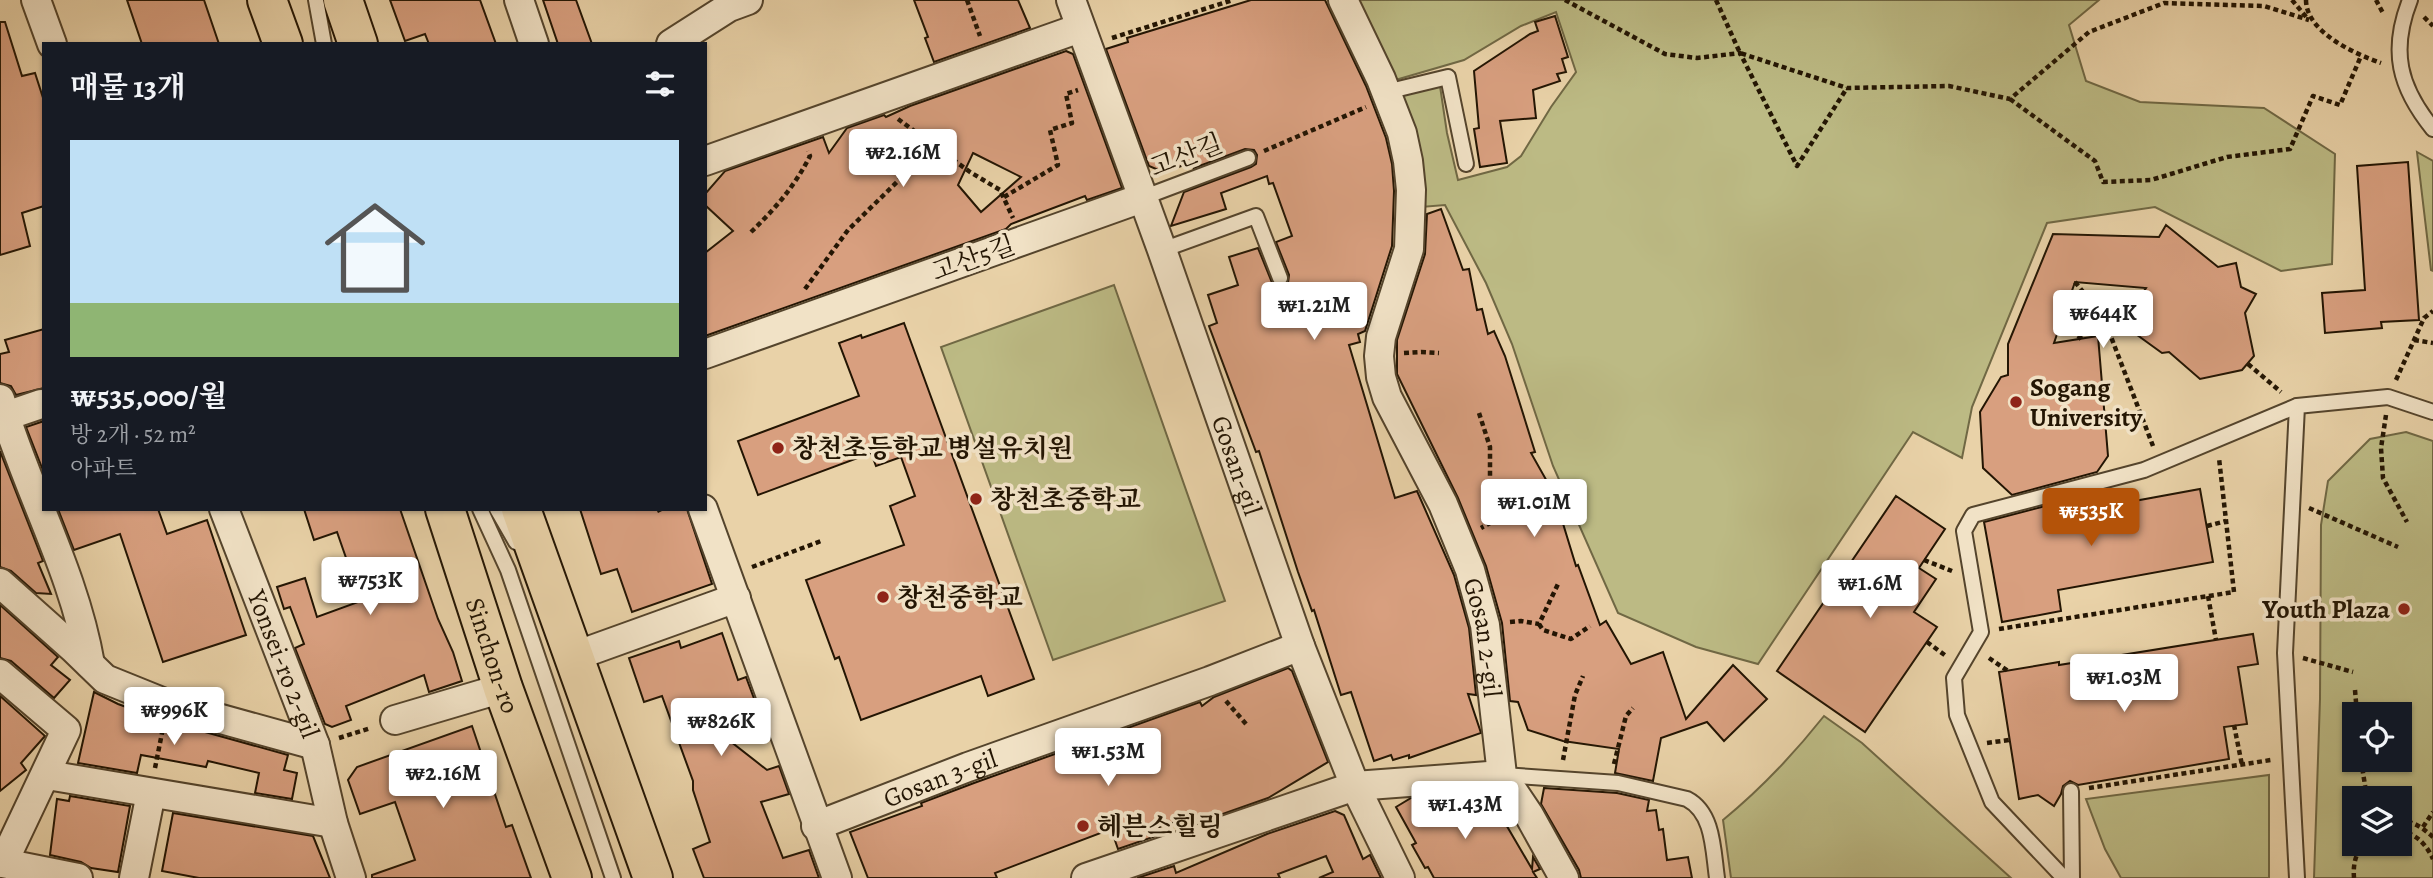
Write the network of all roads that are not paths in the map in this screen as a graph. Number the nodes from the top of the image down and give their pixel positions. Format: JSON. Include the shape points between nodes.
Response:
{"nodes":[{"id":1,"x":36,"y":0,"type":"edge"},
{"id":2,"x":267,"y":0,"type":"edge"},
{"id":3,"x":316,"y":0,"type":"edge"},
{"id":4,"x":343,"y":0,"type":"edge"},
{"id":5,"x":519,"y":0,"type":"edge"},
{"id":6,"x":1071,"y":0,"type":"edge"},
{"id":7,"x":1343,"y":0,"type":"edge"},
{"id":8,"x":2410,"y":0,"type":"edge"},
{"id":9,"x":734,"y":2,"type":"edge"},
{"id":10,"x":1084,"y":37,"type":"junction"},
{"id":11,"x":51,"y":42,"type":"edge"},
{"id":12,"x":282,"y":42,"type":"edge"},
{"id":13,"x":324,"y":42,"type":"edge"},
{"id":14,"x":357,"y":42,"type":"edge"},
{"id":15,"x":533,"y":42,"type":"edge"},
{"id":16,"x":674,"y":42,"type":"edge"},
{"id":17,"x":1386,"y":92,"type":"junction"},
{"id":18,"x":2433,"y":129,"type":"edge"},
{"id":19,"x":1248,"y":158,"type":"road end"},
{"id":20,"x":707,"y":160,"type":"edge"},
{"id":21,"x":1466,"y":164,"type":"dead end"},
{"id":22,"x":1142,"y":198,"type":"junction"},
{"id":23,"x":1162,"y":250,"type":"junction"},
{"id":24,"x":1280,"y":278,"type":"dead end"},
{"id":25,"x":707,"y":353,"type":"edge"},
{"id":26,"x":41,"y":404,"type":"dead end"},
{"id":27,"x":2297,"y":406,"type":"junction"},
{"id":28,"x":2,"y":411,"type":"edge"},
{"id":29,"x":2433,"y":412,"type":"edge"},
{"id":30,"x":225,"y":511,"type":"edge"},
{"id":31,"x":446,"y":511,"type":"edge"},
{"id":32,"x":481,"y":511,"type":"edge"},
{"id":33,"x":499,"y":511,"type":"edge"},
{"id":34,"x":522,"y":511,"type":"edge"},
{"id":35,"x":705,"y":511,"type":"edge"},
{"id":36,"x":0,"y":583,"type":"edge"},
{"id":37,"x":736,"y":598,"type":"junction"},
{"id":38,"x":568,"y":640,"type":"junction"},
{"id":39,"x":1300,"y":646,"type":"junction"},
{"id":40,"x":90,"y":663,"type":"junction"},
{"id":41,"x":0,"y":674,"type":"edge"},
{"id":42,"x":503,"y":688,"type":"junction"},
{"id":43,"x":395,"y":720,"type":"road end"},
{"id":44,"x":314,"y":745,"type":"junction"},
{"id":45,"x":47,"y":775,"type":"junction"},
{"id":46,"x":1502,"y":775,"type":"junction"},
{"id":47,"x":1355,"y":786,"type":"junction"},
{"id":48,"x":2071,"y":791,"type":"road end"},
{"id":49,"x":151,"y":793,"type":"junction"},
{"id":50,"x":333,"y":823,"type":"junction"},
{"id":51,"x":816,"y":826,"type":"junction"},
{"id":52,"x":1,"y":861,"type":"edge"},
{"id":53,"x":78,"y":878,"type":"edge"},
{"id":54,"x":134,"y":878,"type":"edge"},
{"id":55,"x":351,"y":878,"type":"edge"},
{"id":56,"x":572,"y":878,"type":"edge"},
{"id":57,"x":613,"y":878,"type":"edge"},
{"id":58,"x":653,"y":878,"type":"edge"},
{"id":59,"x":837,"y":878,"type":"edge"},
{"id":60,"x":1086,"y":878,"type":"edge"},
{"id":61,"x":1400,"y":878,"type":"edge"},
{"id":62,"x":1564,"y":878,"type":"edge"},
{"id":63,"x":1717,"y":878,"type":"edge"},
{"id":64,"x":2064,"y":878,"type":"edge"},
{"id":65,"x":2073,"y":878,"type":"edge"},
{"id":66,"x":2297,"y":878,"type":"edge"}],
"edges":[{"from":1,"to":11,"type":"street"},
{"from":2,"to":12,"type":"main road"},
{"from":3,"to":13,"type":"lane"},
{"from":4,"to":14,"type":"main road"},
{"from":5,"to":15,"type":"street"},
{"from":6,"to":10,"type":"street","name":"Gosan-gil"},
{"from":7,"to":17,"type":"street","name":"Gosan 2-gil"},
{"from":8,"to":18,"type":"lane","via":[[2398,48],[2401,70],[2416,108]]},
{"from":9,"to":16,"type":"street"},
{"from":10,"to":20,"type":"street","via":[[989,60]]},
{"from":10,"to":22,"type":"street","name":"Gosan-gil"},
{"from":17,"to":21,"type":"lane","via":[[1448,77]]},
{"from":17,"to":46,"type":"street","name":"Gosan 2-gil","via":[[1408,161],[1411,218],[1409,250],[1381,337],[1381,377],[1470,570],[1485,625]]},
{"from":19,"to":22,"type":"lane","name":"고산길"},
{"from":22,"to":23,"type":"street","name":"Gosan-gil"},
{"from":22,"to":25,"type":"street","name":"고산5길"},
{"from":23,"to":24,"type":"lane","via":[[1256,216]]},
{"from":23,"to":39,"type":"street","name":"Gosan-gil"},
{"from":26,"to":28,"type":"street"},
{"from":27,"to":29,"type":"lane","via":[[2388,397]]},
{"from":27,"to":64,"type":"lane","via":[[2144,470],[1973,515],[1964,531],[1981,632],[1954,678],[1957,715],[1992,802]]},
{"from":27,"to":66,"type":"lane","via":[[2286,653]]},
{"from":28,"to":40,"type":"street","via":[[51,536]]},
{"from":30,"to":44,"type":"street","name":"Yonsei-ro 2-gil"},
{"from":31,"to":42,"type":"main road","name":"Sinchon-ro"},
{"from":32,"to":57,"type":"lane","via":[[508,570]]},
{"from":33,"to":38,"type":"lane"},
{"from":34,"to":38,"type":"main road"},
{"from":35,"to":37,"type":"street"},
{"from":36,"to":40,"type":"street"},
{"from":37,"to":38,"type":"street"},
{"from":37,"to":51,"type":"street"},
{"from":38,"to":58,"type":"main road"},
{"from":39,"to":47,"type":"street","name":"Gosan-gil"},
{"from":39,"to":51,"type":"street","name":"Gosan 3-gil"},
{"from":40,"to":44,"type":"street","via":[[105,679],[167,704]]},
{"from":41,"to":45,"type":"street","via":[[66,730]]},
{"from":42,"to":43,"type":"street"},
{"from":42,"to":56,"type":"main road","name":"Sinchon-ro"},
{"from":44,"to":50,"type":"street","name":"Yonsei-ro 2-gil"},
{"from":45,"to":49,"type":"street"},
{"from":45,"to":52,"type":"street"},
{"from":46,"to":47,"type":"street"},
{"from":46,"to":62,"type":"street","name":"Gosan 2-gil"},
{"from":46,"to":63,"type":"lane","via":[[1618,783],[1695,803],[1709,830]]},
{"from":47,"to":60,"type":"street"},
{"from":47,"to":61,"type":"street","name":"Gosan-gil"},
{"from":48,"to":65,"type":"lane"},
{"from":49,"to":50,"type":"street"},
{"from":49,"to":54,"type":"street"},
{"from":50,"to":55,"type":"street","name":"Yonsei-ro 2-gil"},
{"from":51,"to":59,"type":"street"},
{"from":52,"to":53,"type":"street"}]}
